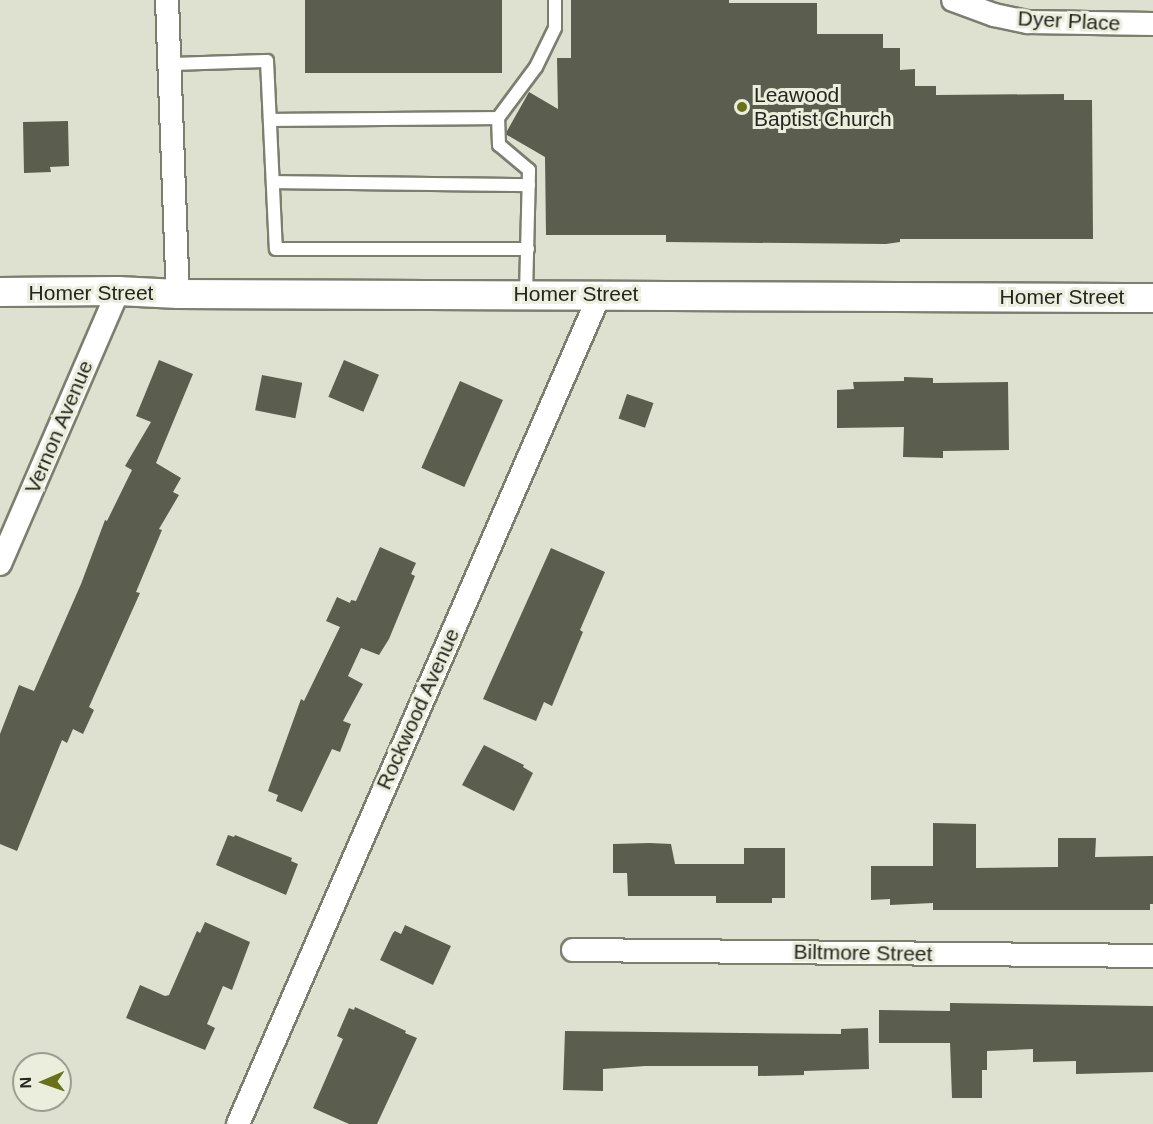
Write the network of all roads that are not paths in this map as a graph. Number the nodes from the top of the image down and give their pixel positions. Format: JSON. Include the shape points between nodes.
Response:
{"nodes":[{"id":1,"x":167,"y":0,"type":"edge"},
{"id":2,"x":555,"y":0,"type":"edge"},
{"id":3,"x":953,"y":0,"type":"edge"},
{"id":4,"x":1153,"y":24,"type":"edge"},
{"id":5,"x":170,"y":63,"type":"junction"},
{"id":6,"x":498,"y":118,"type":"junction"},
{"id":7,"x":270,"y":120,"type":"junction"},
{"id":8,"x":273,"y":182,"type":"junction"},
{"id":9,"x":529,"y":185,"type":"junction"},
{"id":10,"x":528,"y":249,"type":"junction"},
{"id":11,"x":118,"y":291,"type":"junction"},
{"id":12,"x":0,"y":292,"type":"edge"},
{"id":13,"x":178,"y":294,"type":"junction"},
{"id":14,"x":526,"y":294,"type":"junction"},
{"id":15,"x":600,"y":294,"type":"junction"},
{"id":16,"x":1153,"y":298,"type":"edge"},
{"id":17,"x":0,"y":564,"type":"edge"},
{"id":18,"x":573,"y":950,"type":"dead end"},
{"id":19,"x":1153,"y":956,"type":"edge"},
{"id":20,"x":238,"y":1124,"type":"edge"}],
"edges":[{"from":1,"to":5,"type":"street"},
{"from":2,"to":6,"type":"lane","via":[[555,28],[536,68]]},
{"from":3,"to":4,"type":"street","name":"Dyer Place","via":[[1028,22]]},
{"from":5,"to":7,"type":"lane","via":[[267,61]]},
{"from":5,"to":13,"type":"street"},
{"from":6,"to":7,"type":"lane"},
{"from":6,"to":9,"type":"lane","via":[[499,145],[529,170]]},
{"from":7,"to":8,"type":"lane"},
{"from":8,"to":9,"type":"lane"},
{"from":8,"to":10,"type":"lane","via":[[276,249]]},
{"from":9,"to":10,"type":"lane"},
{"from":10,"to":14,"type":"lane"},
{"from":11,"to":12,"type":"street","name":"Homer Street"},
{"from":11,"to":13,"type":"street","name":"Homer Street"},
{"from":11,"to":17,"type":"street","name":"Vernon Avenue"},
{"from":13,"to":14,"type":"street","name":"Homer Street"},
{"from":14,"to":15,"type":"street","name":"Homer Street"},
{"from":15,"to":16,"type":"street","name":"Homer Street"},
{"from":15,"to":20,"type":"street","name":"Rockwood Avenue"},
{"from":18,"to":19,"type":"street","name":"Biltmore Street"}]}
